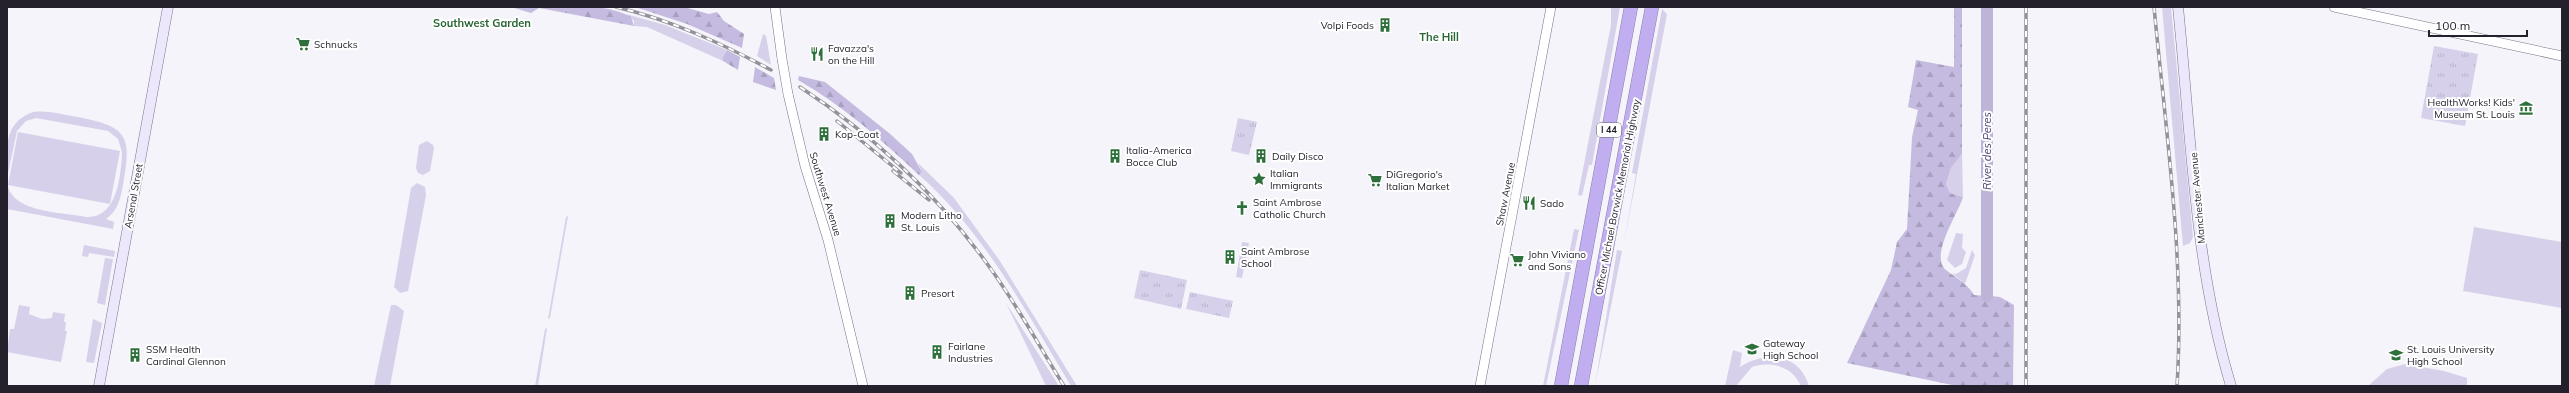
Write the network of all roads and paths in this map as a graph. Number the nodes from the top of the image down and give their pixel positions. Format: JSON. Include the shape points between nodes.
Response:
{"nodes":[{"id":1,"x":168,"y":7,"type":"edge"},
{"id":2,"x":775,"y":7,"type":"edge"},
{"id":3,"x":1551,"y":7,"type":"edge"},
{"id":4,"x":1631,"y":7,"type":"edge"},
{"id":5,"x":1652,"y":7,"type":"edge"},
{"id":6,"x":2178,"y":7,"type":"edge"},
{"id":7,"x":2334,"y":7,"type":"edge"},
{"id":8,"x":2562,"y":56,"type":"edge"},
{"id":9,"x":99,"y":386,"type":"edge"},
{"id":10,"x":864,"y":386,"type":"edge"},
{"id":11,"x":1480,"y":386,"type":"edge"},
{"id":12,"x":1561,"y":386,"type":"edge"},
{"id":13,"x":1581,"y":386,"type":"edge"},
{"id":14,"x":2232,"y":386,"type":"edge"}],
"edges":[{"from":1,"to":9,"type":"main road","name":"Arsenal Street"},
{"from":2,"to":10,"type":"street","name":"Southwest Avenue","bridge":true,"via":[[788,94]]},
{"from":3,"to":11,"type":"street","name":"Shaw Avenue"},
{"from":4,"to":12,"type":"highway","name":"Officer Michael Barwick Memorial Highway","number":"I 44"},
{"from":5,"to":13,"type":"highway","name":"Officer Michael Barwick Memorial Highway","number":"I 44"},
{"from":6,"to":14,"type":"main road","name":"Manchester Avenue","via":[[2204,272],[2214,324]]},
{"from":7,"to":8,"type":"street"}]}
